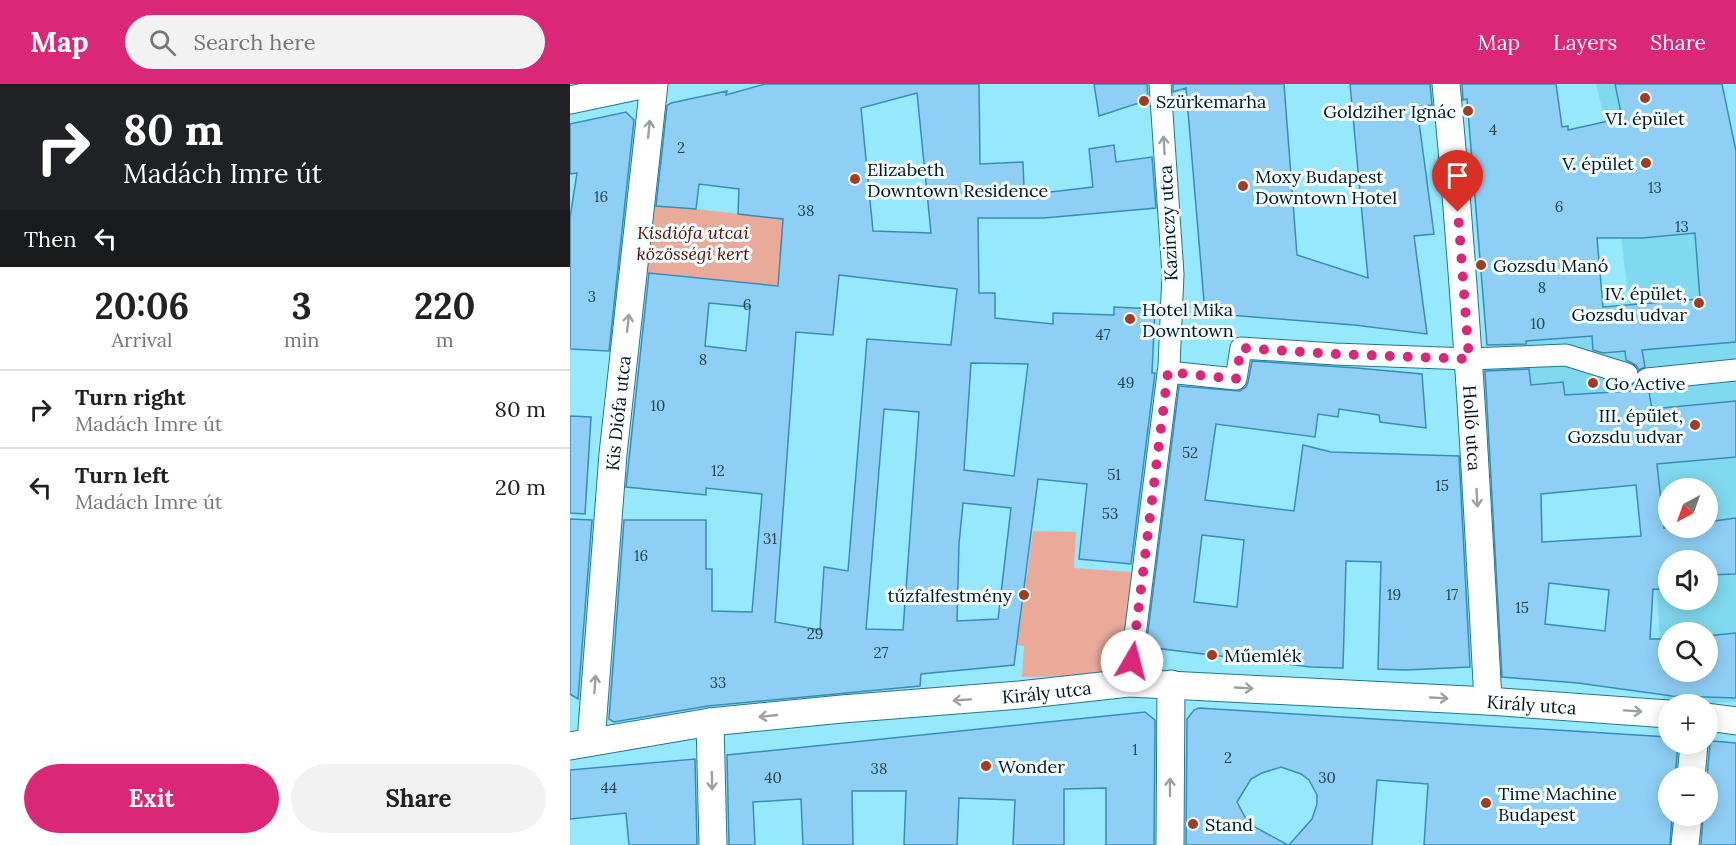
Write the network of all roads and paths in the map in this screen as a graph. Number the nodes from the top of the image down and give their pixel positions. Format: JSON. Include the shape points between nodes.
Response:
{"nodes":[{"id":1,"x":646,"y":84,"type":"edge"},
{"id":2,"x":654,"y":84,"type":"edge"},
{"id":3,"x":1160,"y":84,"type":"edge"},
{"id":4,"x":1446,"y":84,"type":"edge"},
{"id":5,"x":570,"y":100,"type":"edge"},
{"id":6,"x":1469,"y":359,"type":"junction"},
{"id":7,"x":1736,"y":370,"type":"edge"},
{"id":8,"x":1168,"y":372,"type":"junction"},
{"id":9,"x":1130,"y":684,"type":"junction"},
{"id":10,"x":1171,"y":684,"type":"junction"},
{"id":11,"x":1488,"y":701,"type":"junction"},
{"id":12,"x":1658,"y":713,"type":"edge"},
{"id":13,"x":1718,"y":719,"type":"edge"},
{"id":14,"x":1736,"y":721,"type":"edge"},
{"id":15,"x":711,"y":722,"type":"junction"},
{"id":16,"x":580,"y":744,"type":"edge"},
{"id":17,"x":1687,"y":826,"type":"edge"},
{"id":18,"x":713,"y":845,"type":"edge"},
{"id":19,"x":1170,"y":845,"type":"edge"},
{"id":20,"x":1685,"y":845,"type":"edge"}],
"edges":[{"from":1,"to":5,"type":"street"},
{"from":16,"to":2,"type":"street","name":"Kis Diófa utca","one_way":true},
{"from":8,"to":3,"type":"street","name":"Kazinczy utca","one_way":true,"via":[[1173,274]]},
{"from":4,"to":6,"type":"street","name":"Holló utca"},
{"from":6,"to":7,"type":"street","via":[[1566,355],[1637,376]]},
{"from":6,"to":8,"type":"street","via":[[1241,348],[1236,379]]},
{"from":6,"to":11,"type":"street","name":"Holló utca","one_way":true},
{"from":8,"to":9,"type":"street","name":"Kazinczy utca"},
{"from":9,"to":10,"type":"street","name":"Király utca"},
{"from":9,"to":15,"type":"street","name":"Király utca","one_way":true},
{"from":10,"to":11,"type":"street","name":"Király utca","one_way":true},
{"from":19,"to":10,"type":"street","one_way":true},
{"from":11,"to":12,"type":"street","name":"Király utca","one_way":true},
{"from":13,"to":14,"type":"street"},
{"from":15,"to":16,"type":"street","name":"Király utca"},
{"from":15,"to":18,"type":"street","one_way":true},
{"from":17,"to":20,"type":"street"}]}
